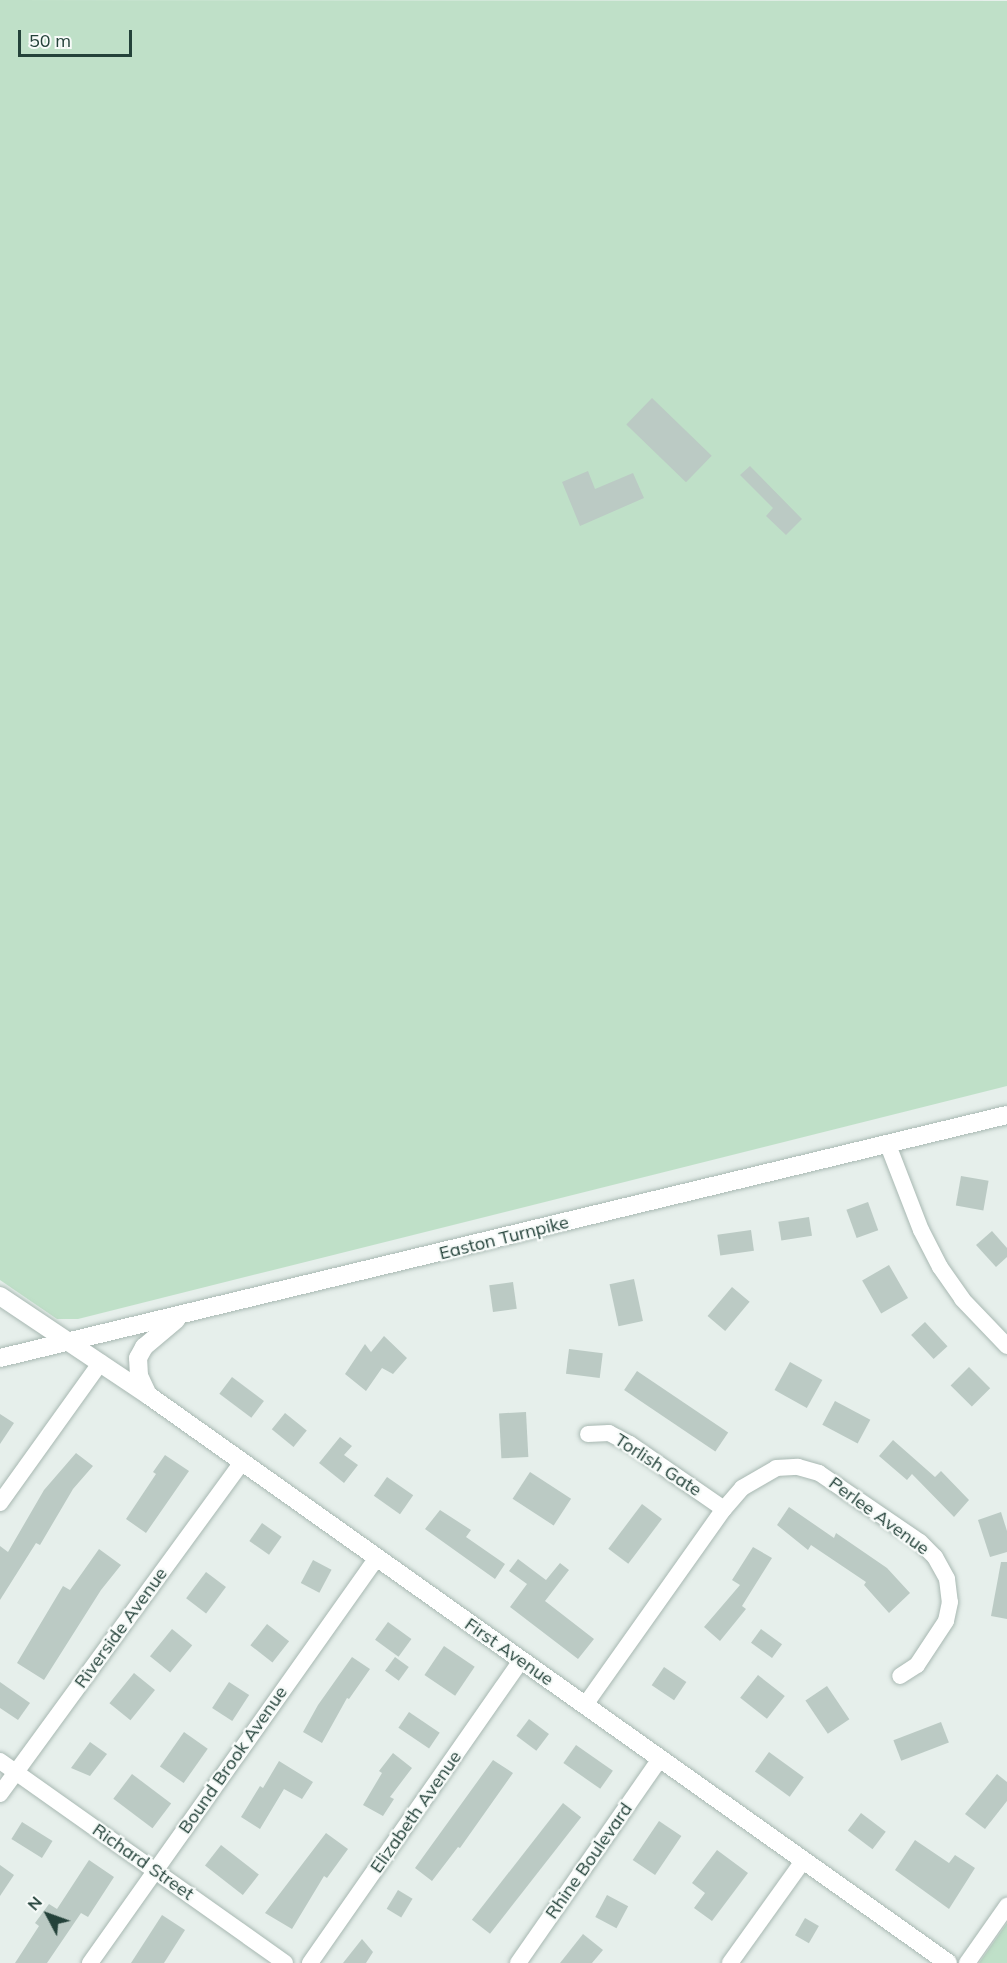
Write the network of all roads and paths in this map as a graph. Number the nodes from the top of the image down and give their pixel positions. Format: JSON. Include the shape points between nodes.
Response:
{"nodes":[{"id":1,"x":1007,"y":1115,"type":"edge"},
{"id":2,"x":888,"y":1145,"type":"junction"},
{"id":3,"x":0,"y":1296,"type":"edge"},
{"id":4,"x":181,"y":1316,"type":"junction"},
{"id":5,"x":70,"y":1342,"type":"junction"},
{"id":6,"x":1007,"y":1346,"type":"edge"},
{"id":7,"x":0,"y":1359,"type":"edge"},
{"id":8,"x":101,"y":1362,"type":"junction"},
{"id":9,"x":148,"y":1395,"type":"junction"},
{"id":10,"x":588,"y":1434,"type":"dead end"},
{"id":11,"x":242,"y":1462,"type":"junction"},
{"id":12,"x":0,"y":1503,"type":"edge"},
{"id":13,"x":724,"y":1509,"type":"junction"},
{"id":14,"x":377,"y":1558,"type":"junction"},
{"id":15,"x":521,"y":1660,"type":"junction"},
{"id":16,"x":900,"y":1676,"type":"dead end"},
{"id":17,"x":585,"y":1705,"type":"junction"},
{"id":18,"x":660,"y":1759,"type":"junction"},
{"id":19,"x":0,"y":1761,"type":"edge"},
{"id":20,"x":16,"y":1772,"type":"junction"},
{"id":21,"x":0,"y":1794,"type":"edge"},
{"id":22,"x":802,"y":1861,"type":"junction"},
{"id":23,"x":155,"y":1871,"type":"junction"},
{"id":24,"x":1007,"y":1906,"type":"edge"},
{"id":25,"x":90,"y":1963,"type":"edge"},
{"id":26,"x":285,"y":1963,"type":"edge"},
{"id":27,"x":310,"y":1963,"type":"edge"},
{"id":28,"x":518,"y":1963,"type":"edge"},
{"id":29,"x":730,"y":1963,"type":"edge"},
{"id":30,"x":948,"y":1963,"type":"edge"},
{"id":31,"x":967,"y":1963,"type":"edge"}],
"edges":[{"from":1,"to":2,"type":"street","name":"Easton Turnpike"},
{"from":2,"to":4,"type":"street","name":"Easton Turnpike"},
{"from":2,"to":6,"type":"street","via":[[921,1230],[940,1266],[962,1299]]},
{"from":3,"to":5,"type":"street","name":"First Avenue"},
{"from":4,"to":5,"type":"street","name":"Easton Turnpike"},
{"from":4,"to":9,"type":"street","via":[[144,1347],[138,1358],[139,1376]]},
{"from":5,"to":7,"type":"street","name":"Easton Turnpike"},
{"from":5,"to":8,"type":"street","name":"First Avenue"},
{"from":8,"to":9,"type":"street","name":"First Avenue"},
{"from":8,"to":12,"type":"street"},
{"from":9,"to":11,"type":"street","name":"First Avenue"},
{"from":10,"to":13,"type":"street","name":"Torlish Gate","via":[[609,1433],[630,1444]]},
{"from":11,"to":14,"type":"street","name":"First Avenue"},
{"from":11,"to":20,"type":"street","name":"Riverside Avenue"},
{"from":13,"to":16,"type":"street","name":"Perlee Avenue","via":[[758,1476],[776,1468],[798,1467],[819,1473],[842,1487],[920,1542],[935,1557],[947,1579],[950,1602],[946,1621],[932,1646],[917,1665]]},
{"from":13,"to":17,"type":"street","name":"Perlee Avenue"},
{"from":14,"to":15,"type":"street","name":"First Avenue"},
{"from":14,"to":23,"type":"street","name":"Bound Brook Avenue"},
{"from":15,"to":17,"type":"street","name":"First Avenue"},
{"from":15,"to":27,"type":"street","name":"Elizabeth Avenue"},
{"from":17,"to":18,"type":"street","name":"First Avenue"},
{"from":18,"to":22,"type":"street","name":"First Avenue"},
{"from":18,"to":28,"type":"street","name":"Rhine Boulevard"},
{"from":19,"to":20,"type":"street","name":"Richard Street"},
{"from":20,"to":21,"type":"street","name":"Riverside Avenue"},
{"from":20,"to":23,"type":"street","name":"Richard Street"},
{"from":22,"to":29,"type":"street"},
{"from":22,"to":30,"type":"street","name":"First Avenue"},
{"from":23,"to":25,"type":"street","name":"Bound Brook Avenue"},
{"from":23,"to":26,"type":"street","name":"Richard Street"},
{"from":24,"to":31,"type":"street"}]}
